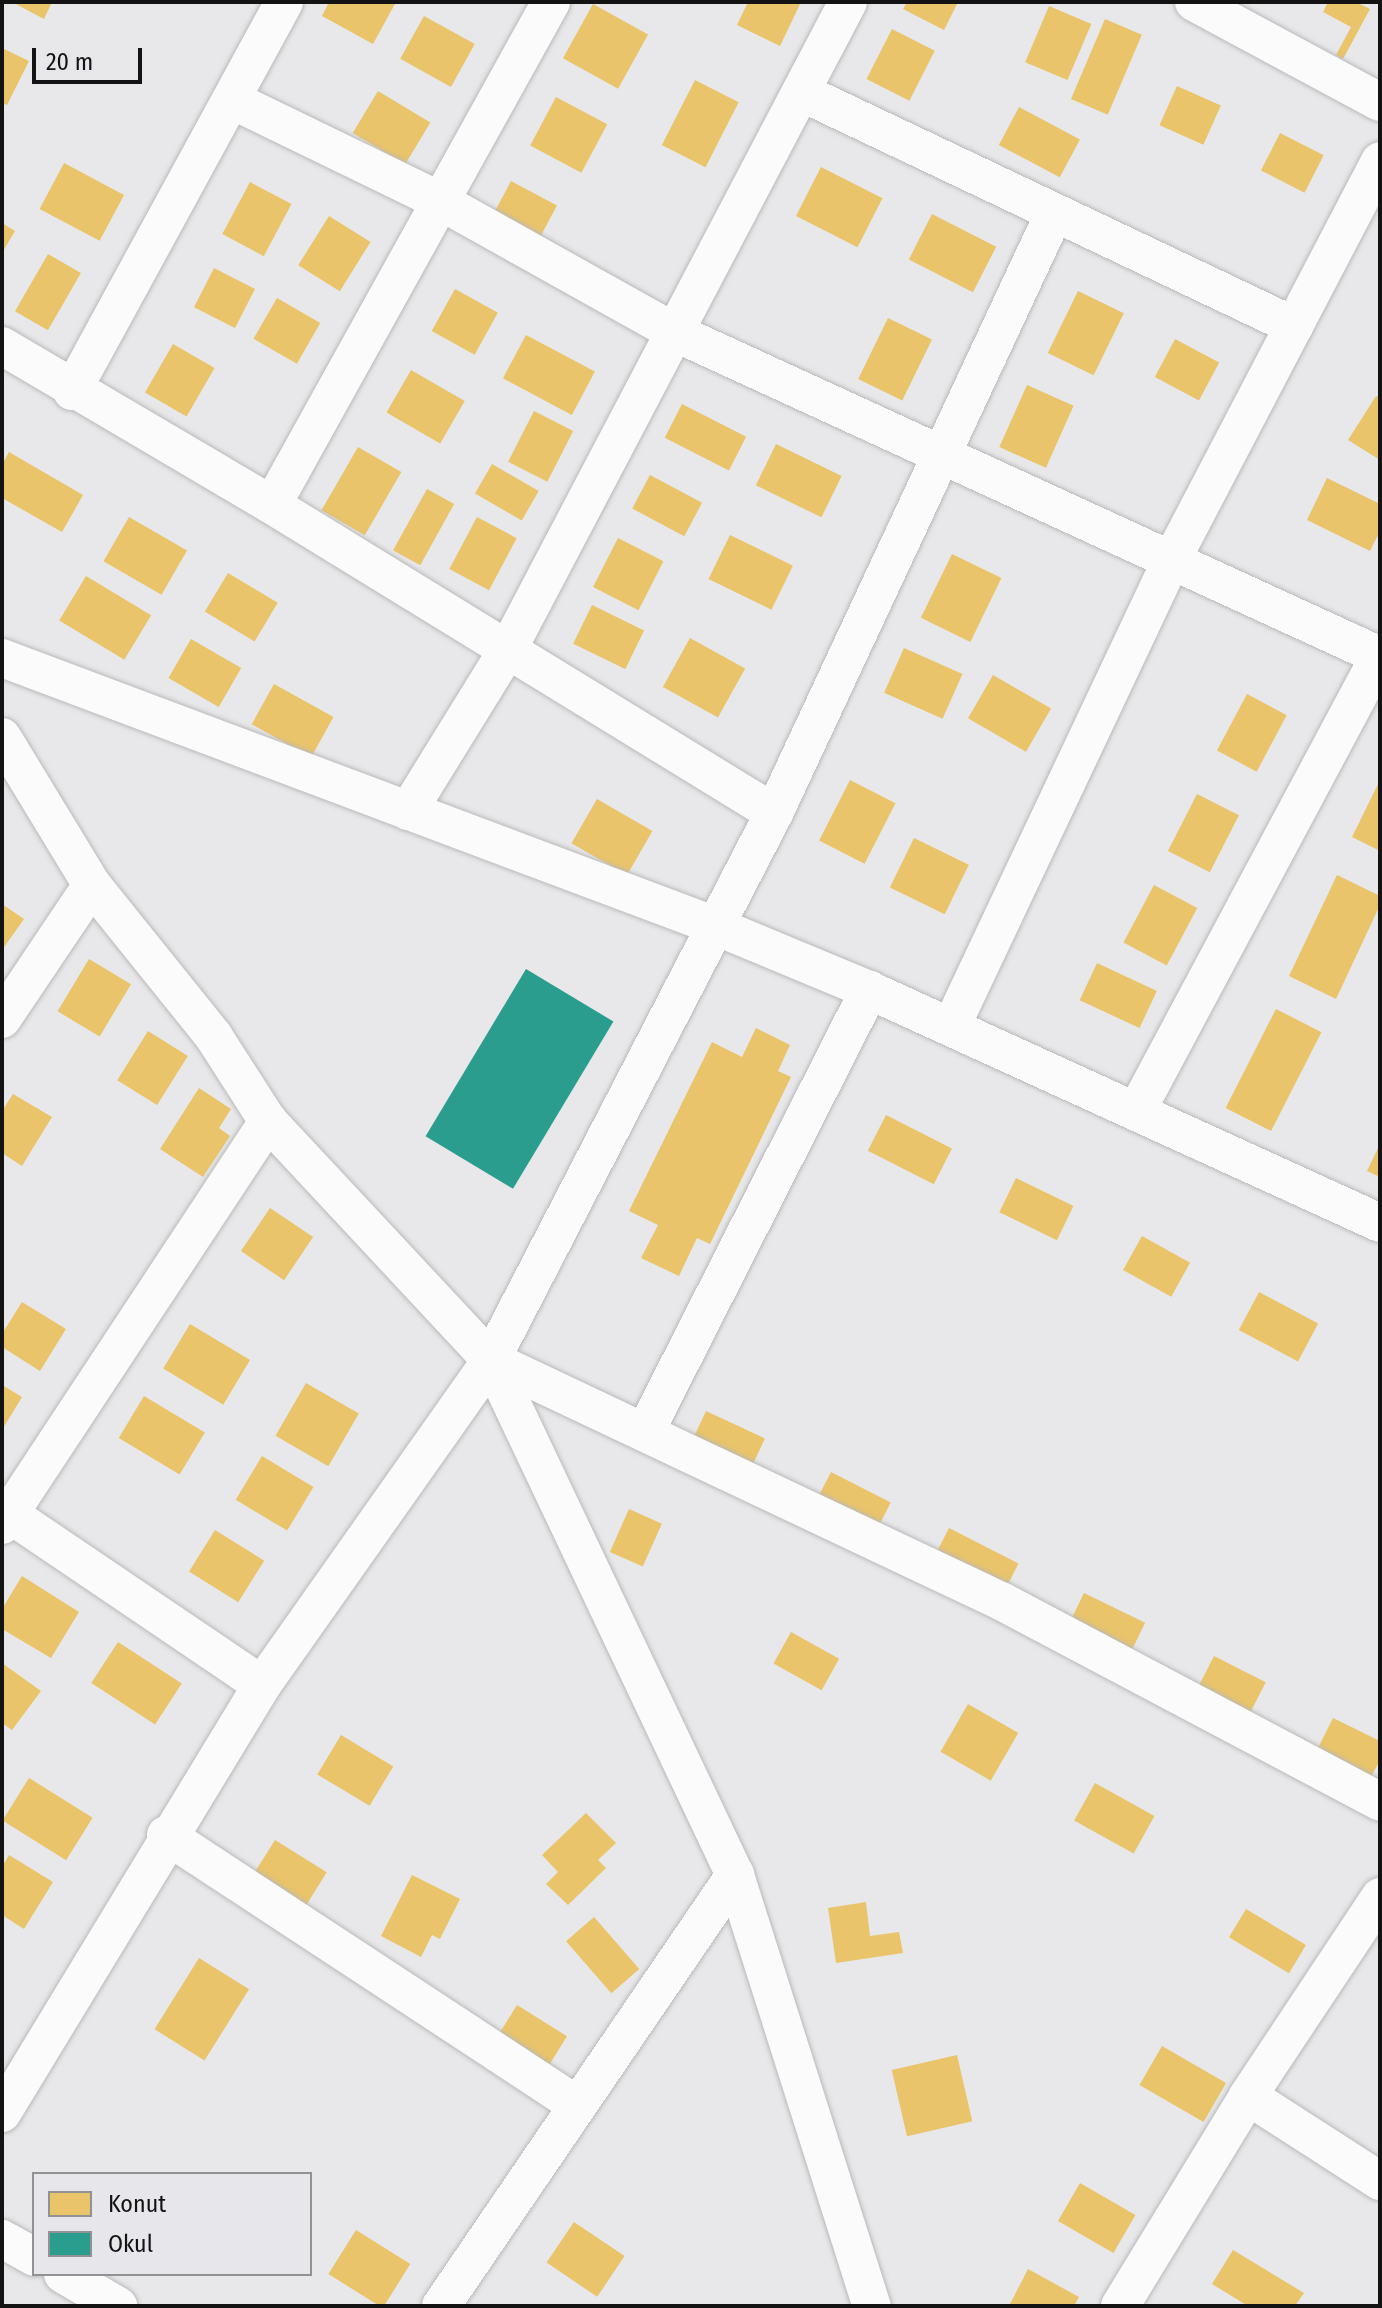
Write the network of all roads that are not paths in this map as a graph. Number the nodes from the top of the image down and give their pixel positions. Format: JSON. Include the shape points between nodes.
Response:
{"nodes":[{"id":1,"x":284,"y":2,"type":"edge"},
{"id":2,"x":551,"y":2,"type":"edge"},
{"id":3,"x":848,"y":2,"type":"edge"},
{"id":4,"x":1194,"y":2,"type":"edge"},
{"id":5,"x":801,"y":92,"type":"junction"},
{"id":6,"x":232,"y":100,"type":"junction"},
{"id":7,"x":1380,"y":102,"type":"edge"},
{"id":8,"x":1380,"y":161,"type":"edge"},
{"id":9,"x":440,"y":201,"type":"junction"},
{"id":10,"x":1053,"y":216,"type":"junction"},
{"id":11,"x":1294,"y":326,"type":"junction"},
{"id":12,"x":674,"y":332,"type":"junction"},
{"id":13,"x":2,"y":346,"type":"edge"},
{"id":14,"x":72,"y":391,"type":"junction"},
{"id":15,"x":939,"y":458,"type":"junction"},
{"id":16,"x":272,"y":505,"type":"junction"},
{"id":17,"x":1171,"y":561,"type":"junction"},
{"id":18,"x":507,"y":651,"type":"junction"},
{"id":19,"x":1380,"y":656,"type":"edge"},
{"id":20,"x":2,"y":658,"type":"edge"},
{"id":21,"x":2,"y":737,"type":"edge"},
{"id":22,"x":408,"y":811,"type":"junction"},
{"id":23,"x":774,"y":813,"type":"junction"},
{"id":24,"x":92,"y":885,"type":"junction"},
{"id":25,"x":713,"y":925,"type":"junction"},
{"id":26,"x":869,"y":990,"type":"junction"},
{"id":27,"x":2,"y":1019,"type":"edge"},
{"id":28,"x":951,"y":1027,"type":"junction"},
{"id":29,"x":1137,"y":1110,"type":"junction"},
{"id":30,"x":268,"y":1121,"type":"junction"},
{"id":31,"x":1380,"y":1223,"type":"edge"},
{"id":32,"x":491,"y":1360,"type":"junction"},
{"id":33,"x":645,"y":1432,"type":"junction"},
{"id":34,"x":5,"y":1516,"type":"edge"},
{"id":35,"x":262,"y":1685,"type":"junction"},
{"id":36,"x":1380,"y":1802,"type":"edge"},
{"id":37,"x":166,"y":1835,"type":"junction"},
{"id":38,"x":735,"y":1875,"type":"junction"},
{"id":39,"x":1380,"y":1897,"type":"edge"},
{"id":40,"x":1248,"y":2096,"type":"junction"},
{"id":41,"x":575,"y":2104,"type":"junction"},
{"id":42,"x":2,"y":2113,"type":"edge"},
{"id":43,"x":1380,"y":2181,"type":"edge"},
{"id":44,"x":2,"y":2239,"type":"edge"},
{"id":45,"x":32,"y":2256,"type":"edge"},
{"id":46,"x":66,"y":2276,"type":"edge"},
{"id":47,"x":118,"y":2306,"type":"edge"},
{"id":48,"x":441,"y":2306,"type":"edge"},
{"id":49,"x":872,"y":2306,"type":"edge"},
{"id":50,"x":1120,"y":2306,"type":"edge"}],
"edges":[{"from":1,"to":6,"type":"street"},
{"from":2,"to":9,"type":"street"},
{"from":3,"to":5,"type":"street"},
{"from":4,"to":7,"type":"street"},
{"from":5,"to":10,"type":"street"},
{"from":5,"to":12,"type":"street"},
{"from":6,"to":9,"type":"street"},
{"from":6,"to":14,"type":"street"},
{"from":8,"to":11,"type":"street"},
{"from":9,"to":12,"type":"street"},
{"from":9,"to":16,"type":"street"},
{"from":10,"to":11,"type":"street"},
{"from":10,"to":15,"type":"street"},
{"from":11,"to":17,"type":"street"},
{"from":12,"to":15,"type":"street"},
{"from":12,"to":18,"type":"street"},
{"from":13,"to":14,"type":"street"},
{"from":14,"to":16,"type":"street"},
{"from":15,"to":17,"type":"street"},
{"from":15,"to":23,"type":"street"},
{"from":16,"to":18,"type":"street"},
{"from":17,"to":19,"type":"street"},
{"from":17,"to":28,"type":"street"},
{"from":18,"to":22,"type":"street"},
{"from":18,"to":23,"type":"street"},
{"from":19,"to":29,"type":"street"},
{"from":20,"to":22,"type":"street"},
{"from":21,"to":24,"type":"street"},
{"from":22,"to":25,"type":"street"},
{"from":23,"to":25,"type":"street"},
{"from":24,"to":27,"type":"street"},
{"from":24,"to":30,"type":"street","via":[[214,1037]]},
{"from":25,"to":26,"type":"street"},
{"from":25,"to":32,"type":"street"},
{"from":26,"to":28,"type":"street"},
{"from":26,"to":33,"type":"street"},
{"from":28,"to":29,"type":"street"},
{"from":29,"to":31,"type":"street"},
{"from":30,"to":32,"type":"street"},
{"from":30,"to":34,"type":"street"},
{"from":32,"to":33,"type":"street"},
{"from":32,"to":35,"type":"street"},
{"from":32,"to":38,"type":"street"},
{"from":33,"to":36,"type":"street","via":[[1003,1602]]},
{"from":34,"to":35,"type":"street"},
{"from":35,"to":37,"type":"street"},
{"from":37,"to":41,"type":"street"},
{"from":37,"to":42,"type":"street"},
{"from":38,"to":41,"type":"street"},
{"from":38,"to":49,"type":"street"},
{"from":39,"to":40,"type":"street"},
{"from":40,"to":43,"type":"street"},
{"from":40,"to":50,"type":"street"},
{"from":41,"to":48,"type":"street"},
{"from":44,"to":45,"type":"street"},
{"from":46,"to":47,"type":"street"}]}
